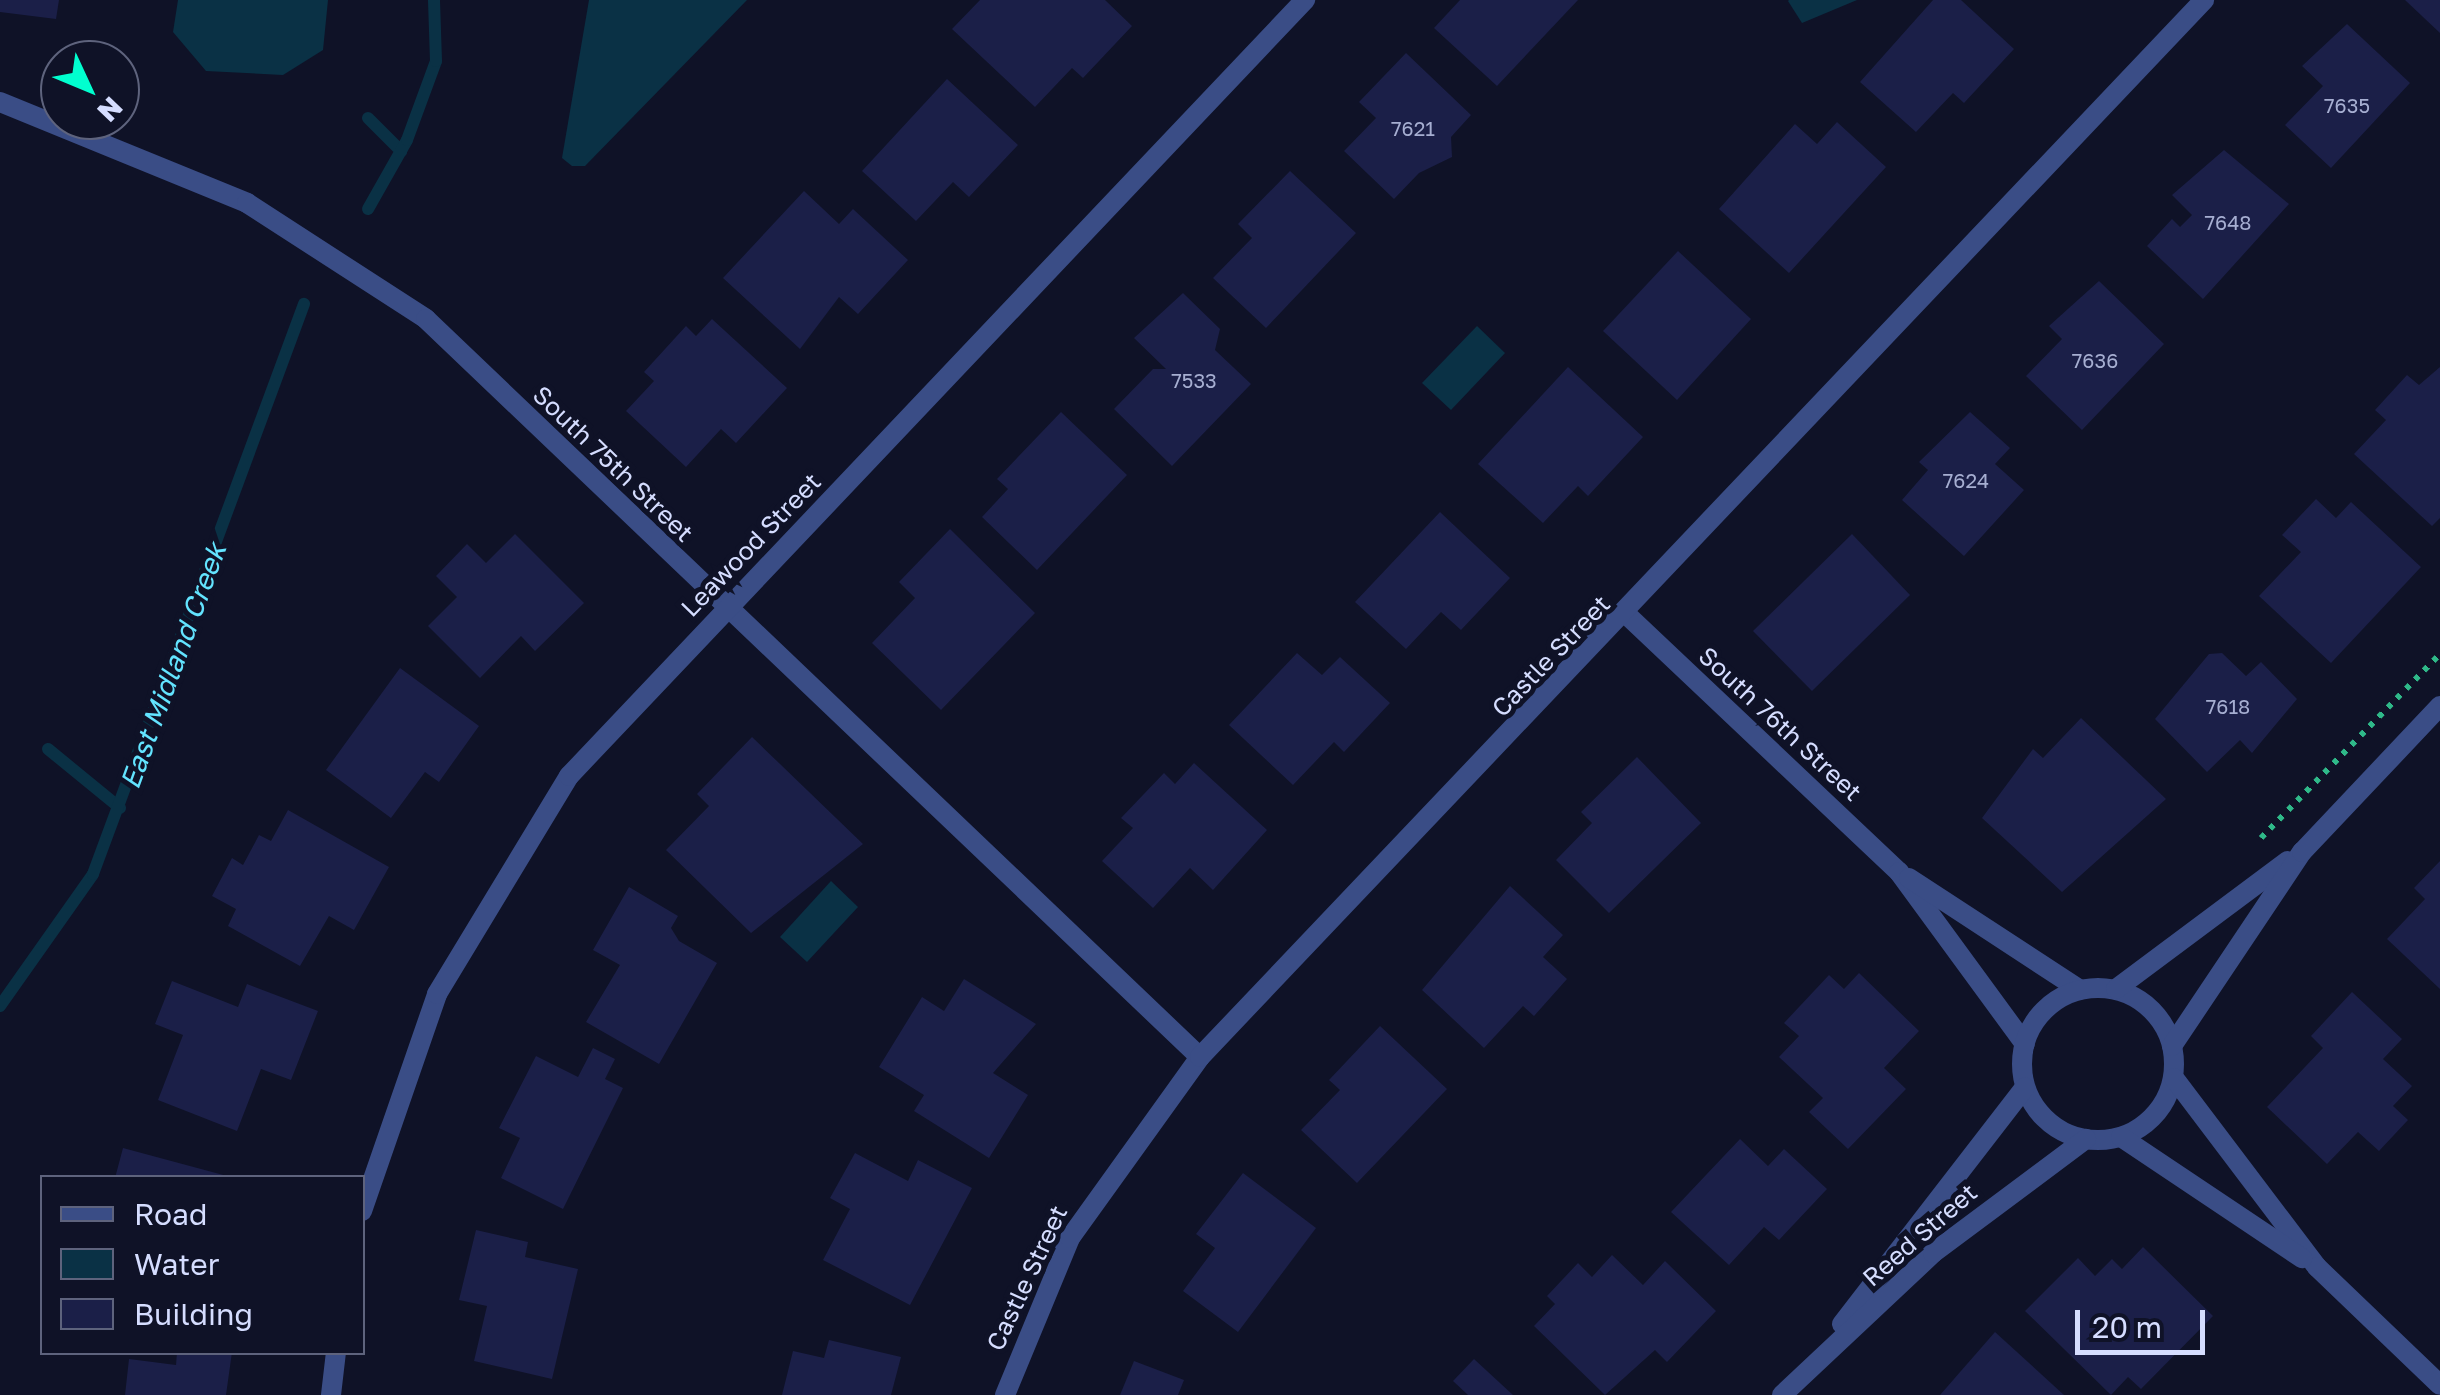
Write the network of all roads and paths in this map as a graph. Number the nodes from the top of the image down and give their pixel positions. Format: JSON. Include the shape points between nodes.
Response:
{"nodes":[{"id":1,"x":1305,"y":0,"type":"edge"},
{"id":2,"x":2204,"y":0,"type":"edge"},
{"id":3,"x":0,"y":102,"type":"edge"},
{"id":4,"x":726,"y":607,"type":"junction"},
{"id":5,"x":1626,"y":614,"type":"junction"},
{"id":6,"x":2440,"y":654,"type":"edge"},
{"id":7,"x":2440,"y":706,"type":"edge"},
{"id":8,"x":2249,"y":849,"type":"dead end"},
{"id":9,"x":2302,"y":852,"type":"junction"},
{"id":10,"x":1899,"y":872,"type":"junction"},
{"id":11,"x":2116,"y":989,"type":"junction"},
{"id":12,"x":2080,"y":990,"type":"junction"},
{"id":13,"x":2025,"y":1044,"type":"junction"},
{"id":14,"x":2172,"y":1046,"type":"junction"},
{"id":15,"x":1200,"y":1057,"type":"junction"},
{"id":16,"x":2174,"y":1078,"type":"junction"},
{"id":17,"x":2026,"y":1086,"type":"junction"},
{"id":18,"x":2120,"y":1137,"type":"junction"},
{"id":19,"x":2086,"y":1138,"type":"junction"},
{"id":20,"x":365,"y":1201,"type":"edge"},
{"id":21,"x":2316,"y":1268,"type":"junction"},
{"id":22,"x":336,"y":1355,"type":"edge"},
{"id":23,"x":2440,"y":1385,"type":"edge"},
{"id":24,"x":1789,"y":1388,"type":"edge"},
{"id":25,"x":331,"y":1395,"type":"edge"},
{"id":26,"x":1005,"y":1395,"type":"edge"}],
"edges":[{"from":1,"to":4,"type":"street","name":"Leawood Street"},
{"from":2,"to":5,"type":"street","name":"Castle Street"},
{"from":3,"to":4,"type":"street","name":"South 75th Street","via":[[247,203],[426,319]]},
{"from":4,"to":15,"type":"street","name":"South 75th Street"},
{"from":4,"to":20,"type":"street","name":"Leawood Street","via":[[569,776],[472,926],[404,1072]]},
{"from":5,"to":10,"type":"street","name":"South 76th Street"},
{"from":5,"to":15,"type":"street","name":"Castle Street"},
{"from":6,"to":8,"type":"path"},
{"from":7,"to":9,"type":"street"},
{"from":9,"to":11,"type":"street"},
{"from":9,"to":14,"type":"street"},
{"from":10,"to":12,"type":"street","name":"South 76th Street"},
{"from":10,"to":13,"type":"street","name":"South 76th Street"},
{"from":11,"to":12,"type":"street"},
{"from":11,"to":14,"type":"street","via":[[2152,1009]]},
{"from":12,"to":13,"type":"street","via":[[2045,1009]]},
{"from":13,"to":17,"type":"street"},
{"from":14,"to":16,"type":"street"},
{"from":15,"to":26,"type":"street","name":"Castle Street","via":[[1070,1238]]},
{"from":16,"to":18,"type":"street","via":[[2155,1114]]},
{"from":16,"to":21,"type":"street"},
{"from":17,"to":19,"type":"street","via":[[2048,1121]]},
{"from":17,"to":24,"type":"street","name":"Reed Street"},
{"from":18,"to":19,"type":"street"},
{"from":18,"to":21,"type":"street"},
{"from":19,"to":24,"type":"street","name":"Reed Street","via":[[1932,1254]]},
{"from":21,"to":23,"type":"street"},
{"from":22,"to":25,"type":"street"}]}
